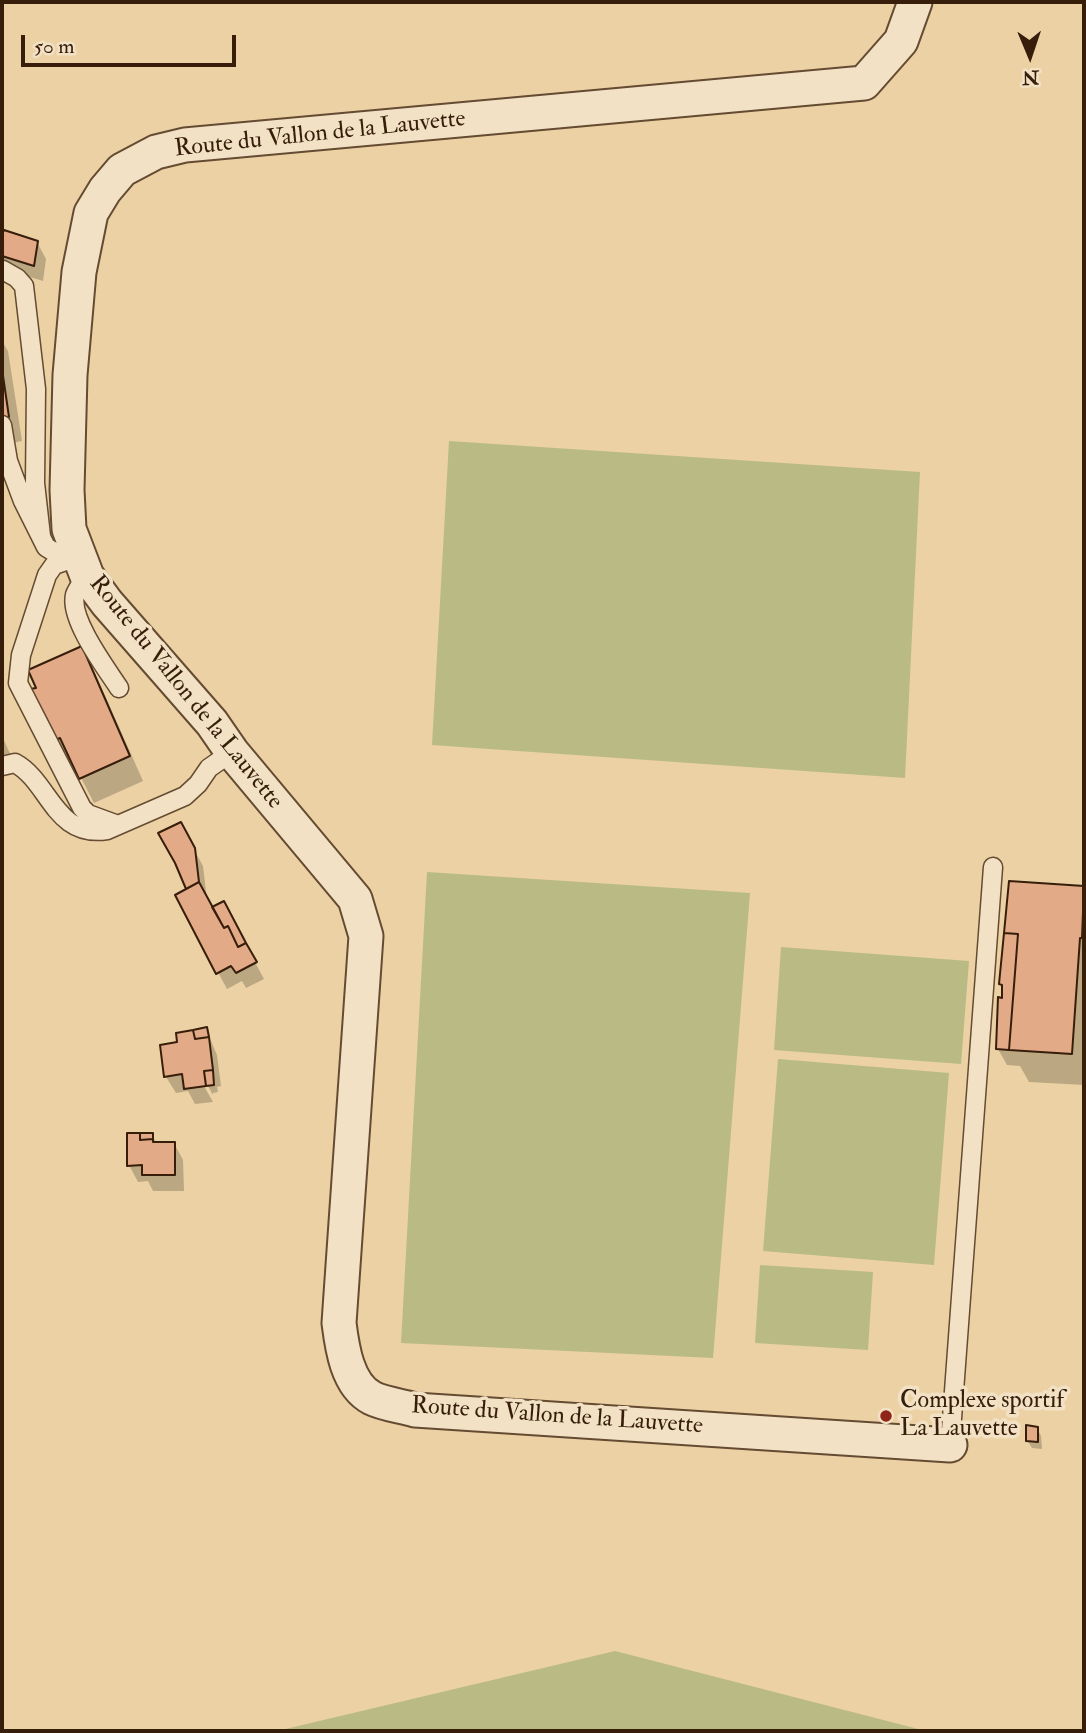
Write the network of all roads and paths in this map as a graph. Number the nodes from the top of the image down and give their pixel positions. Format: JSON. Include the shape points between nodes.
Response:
{"nodes":[{"id":1,"x":915,"y":2,"type":"edge"},
{"id":2,"x":3,"y":270,"type":"edge"},
{"id":3,"x":2,"y":425,"type":"edge"},
{"id":4,"x":41,"y":536,"type":"junction"},
{"id":5,"x":81,"y":561,"type":"junction"},
{"id":6,"x":119,"y":688,"type":"dead end"},
{"id":7,"x":232,"y":752,"type":"junction"},
{"id":8,"x":2,"y":766,"type":"edge"},
{"id":9,"x":118,"y":825,"type":"junction"},
{"id":10,"x":993,"y":867,"type":"dead end"},
{"id":11,"x":950,"y":1445,"type":"joint"}],
"edges":[{"from":1,"to":5,"type":"street","name":"Route du Vallon de la Lauvette","via":[[901,41],[864,83],[186,145],[156,152],[122,170],[90,213],[79,272],[67,490],[69,528]]},
{"from":2,"to":4,"type":"lane","via":[[24,286],[36,389],[35,483]]},
{"from":3,"to":4,"type":"lane","via":[[8,461]]},
{"from":4,"to":5,"type":"lane","via":[[54,552]]},
{"from":5,"to":6,"type":"lane","via":[[74,599],[86,637]]},
{"from":5,"to":7,"type":"street","name":"Route du Vallon de la Lauvette","via":[[107,603]]},
{"from":5,"to":9,"type":"lane","via":[[54,565],[47,575],[21,655],[18,683],[82,808]]},
{"from":7,"to":9,"type":"lane","via":[[209,768],[185,796]]},
{"from":7,"to":11,"type":"street","name":"Route du Vallon de la Lauvette","via":[[355,899],[366,936],[339,1323],[353,1379],[370,1397],[415,1410]]},
{"from":8,"to":9,"type":"lane","via":[[15,763],[24,768],[57,812],[79,828],[94,832]]},
{"from":10,"to":11,"type":"lane"}]}
